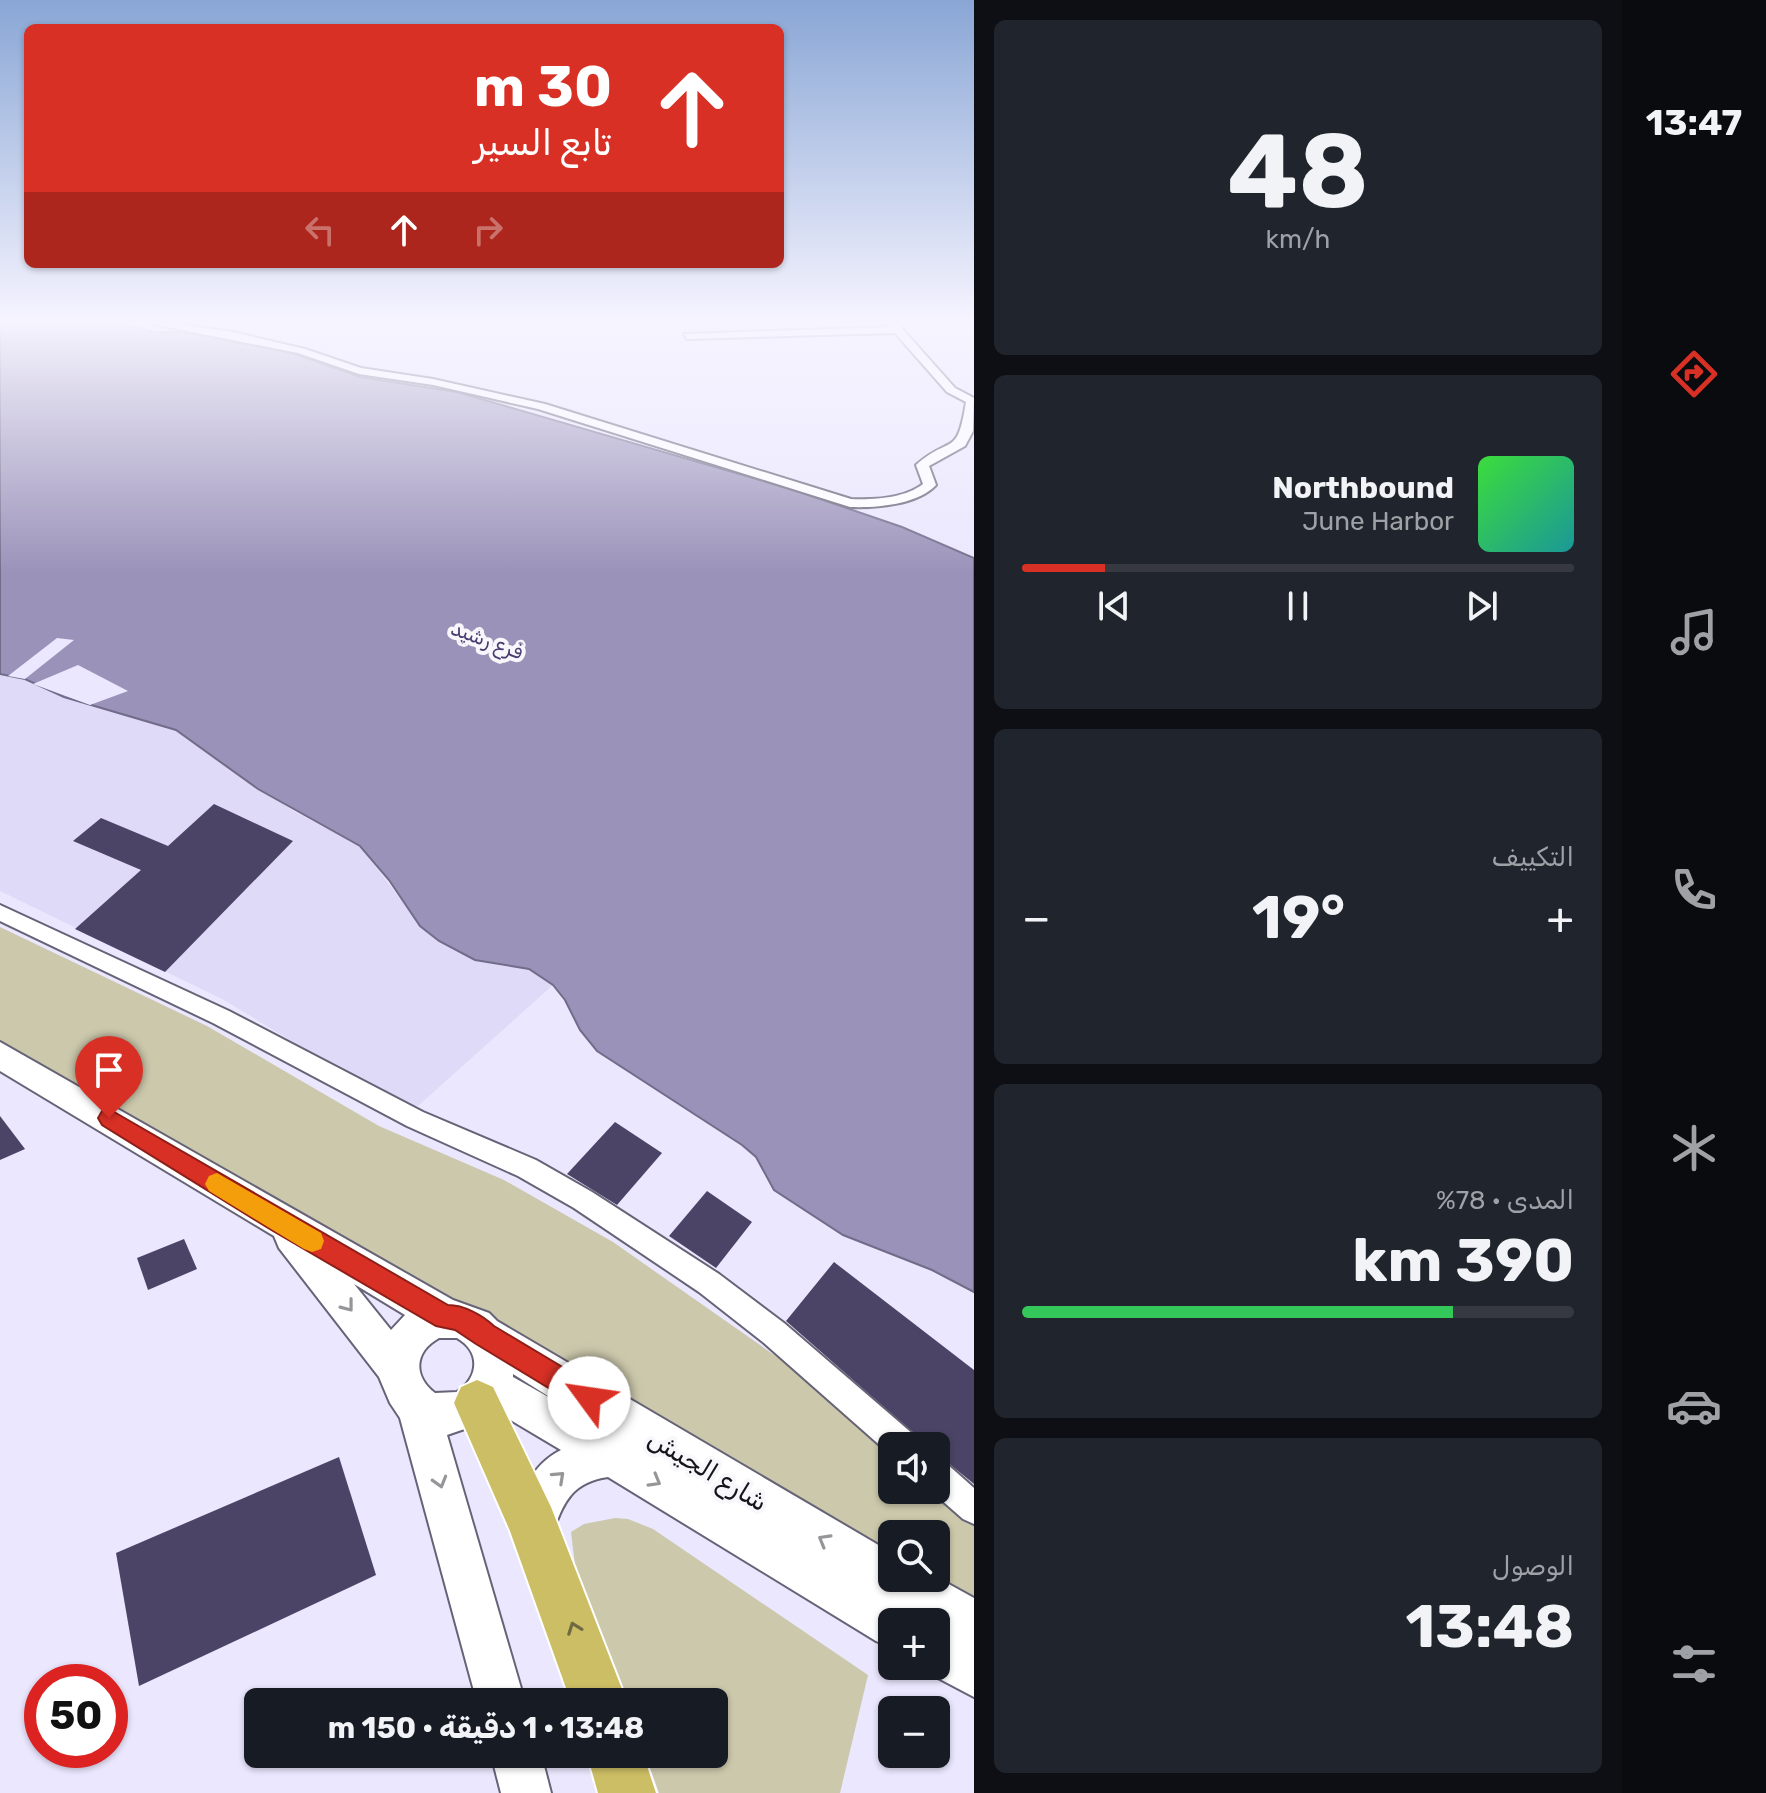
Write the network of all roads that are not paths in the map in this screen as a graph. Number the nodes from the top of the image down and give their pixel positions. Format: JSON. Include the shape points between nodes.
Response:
{"nodes":[{"id":1,"x":537,"y":407,"type":"edge"},
{"id":2,"x":971,"y":407,"type":"edge"},
{"id":3,"x":0,"y":912,"type":"edge"},
{"id":4,"x":0,"y":1055,"type":"edge"},
{"id":5,"x":282,"y":1223,"type":"junction"},
{"id":6,"x":445,"y":1317,"type":"junction"},
{"id":7,"x":485,"y":1335,"type":"junction"},
{"id":8,"x":397,"y":1368,"type":"junction"},
{"id":9,"x":484,"y":1395,"type":"junction"},
{"id":10,"x":418,"y":1407,"type":"junction"},
{"id":11,"x":887,"y":1432,"type":"edge"},
{"id":12,"x":609,"y":1456,"type":"junction"},
{"id":13,"x":950,"y":1487,"type":"edge"},
{"id":14,"x":974,"y":1508,"type":"edge"},
{"id":15,"x":533,"y":1525,"type":"junction"},
{"id":16,"x":878,"y":1570,"type":"edge"},
{"id":17,"x":918,"y":1592,"type":"edge"},
{"id":18,"x":878,"y":1617,"type":"edge"},
{"id":19,"x":974,"y":1623,"type":"edge"},
{"id":20,"x":950,"y":1659,"type":"edge"},
{"id":21,"x":974,"y":1673,"type":"edge"},
{"id":22,"x":497,"y":1688,"type":"edge"},
{"id":23,"x":594,"y":1688,"type":"edge"},
{"id":24,"x":520,"y":1768,"type":"edge"},
{"id":25,"x":619,"y":1768,"type":"edge"},
{"id":26,"x":526,"y":1793,"type":"edge"},
{"id":27,"x":627,"y":1793,"type":"edge"}],
"edges":[{"from":1,"to":2,"type":"street","via":[[858,505],[921,492],[930,485],[922,465],[961,443]]},
{"from":3,"to":11,"type":"street","via":[[583,1200],[720,1291]]},
{"from":4,"to":5,"type":"main road"},
{"from":5,"to":6,"type":"main road"},
{"from":5,"to":8,"type":"main road","one_way":true},
{"from":6,"to":7,"type":"main road","via":[[467,1321]]},
{"from":6,"to":8,"type":"main road","via":[[430,1320],[406,1339]]},
{"from":7,"to":9,"type":"main road","via":[[495,1359]]},
{"from":16,"to":7,"type":"main road","name":"شارع الجيش","one_way":true},
{"from":8,"to":10,"type":"main road","via":[[399,1383]]},
{"from":9,"to":10,"type":"main road","via":[[463,1412],[448,1415]]},
{"from":9,"to":12,"type":"main road","name":"شارع الجيش"},
{"from":9,"to":15,"type":"highway"},
{"from":10,"to":22,"type":"main road","one_way":true},
{"from":15,"to":12,"type":"main road","one_way":true,"via":[[554,1479],[579,1461]]},
{"from":12,"to":18,"type":"main road","name":"شارع الجيش","one_way":true},
{"from":13,"to":14,"type":"street"},
{"from":23,"to":15,"type":"highway","one_way":true},
{"from":17,"to":19,"type":"main road","name":"شارع الجيش"},
{"from":20,"to":21,"type":"main road"},
{"from":24,"to":26,"type":"main road"},
{"from":25,"to":27,"type":"highway"}]}
